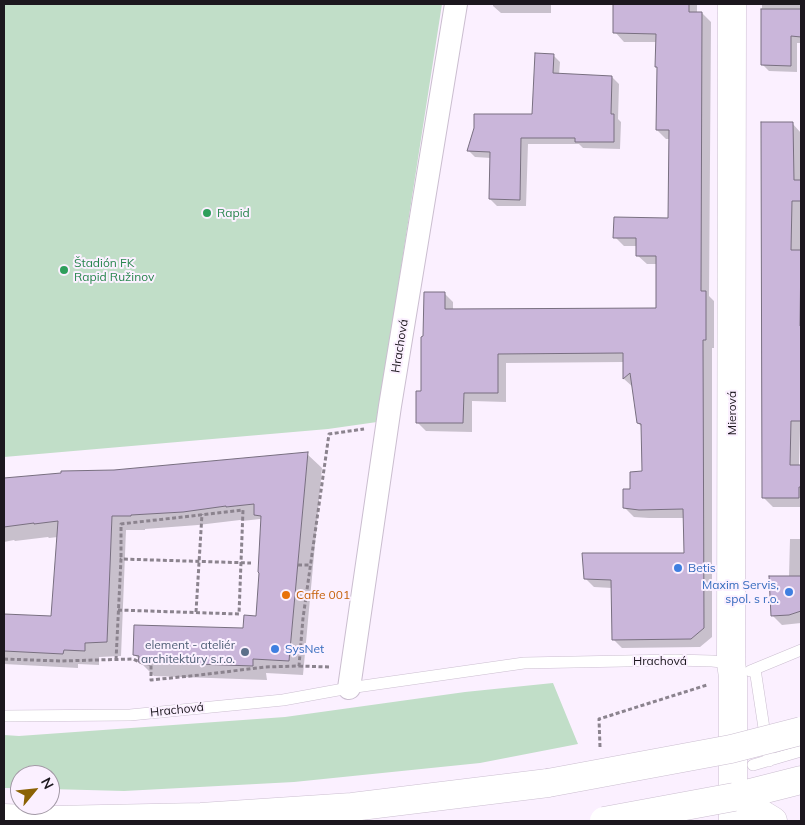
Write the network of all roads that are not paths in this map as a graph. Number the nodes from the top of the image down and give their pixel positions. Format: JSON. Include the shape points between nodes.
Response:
{"nodes":[{"id":1,"x":456,"y":4,"type":"edge"},
{"id":2,"x":732,"y":4,"type":"edge"},
{"id":3,"x":801,"y":650,"type":"edge"},
{"id":4,"x":733,"y":673,"type":"junction"},
{"id":5,"x":349,"y":688,"type":"junction"},
{"id":6,"x":801,"y":711,"type":"edge"},
{"id":7,"x":4,"y":716,"type":"edge"},
{"id":8,"x":801,"y":731,"type":"edge"},
{"id":9,"x":731,"y":748,"type":"junction"},
{"id":10,"x":801,"y":751,"type":"edge"},
{"id":11,"x":769,"y":761,"type":"junction"},
{"id":12,"x":753,"y":765,"type":"dead end"},
{"id":13,"x":801,"y":780,"type":"edge"},
{"id":14,"x":733,"y":809,"type":"edge"},
{"id":15,"x":4,"y":818,"type":"edge"},
{"id":16,"x":604,"y":821,"type":"edge"},
{"id":17,"x":773,"y":821,"type":"edge"}],
"edges":[{"from":1,"to":5,"type":"street","name":"Hrachová"},
{"from":2,"to":4,"type":"main road","name":"Mierová"},
{"from":3,"to":4,"type":"lane"},
{"from":4,"to":5,"type":"lane","name":"Hrachová","via":[[712,661],[524,663]]},
{"from":4,"to":11,"type":"lane"},
{"from":4,"to":14,"type":"main road","name":"Mierová"},
{"from":5,"to":7,"type":"lane","name":"Hrachová","via":[[283,700],[130,715]]},
{"from":6,"to":9,"type":"main road"},
{"from":8,"to":9,"type":"main road","bridge":true},
{"from":9,"to":15,"type":"main road","bridge":true,"via":[[548,783],[352,807],[201,817]]},
{"from":10,"to":11,"type":"lane"},
{"from":11,"to":12,"type":"lane"},
{"from":13,"to":14,"type":"main road"},
{"from":14,"to":16,"type":"main road","bridge":true},
{"from":14,"to":17,"type":"main road"}]}
